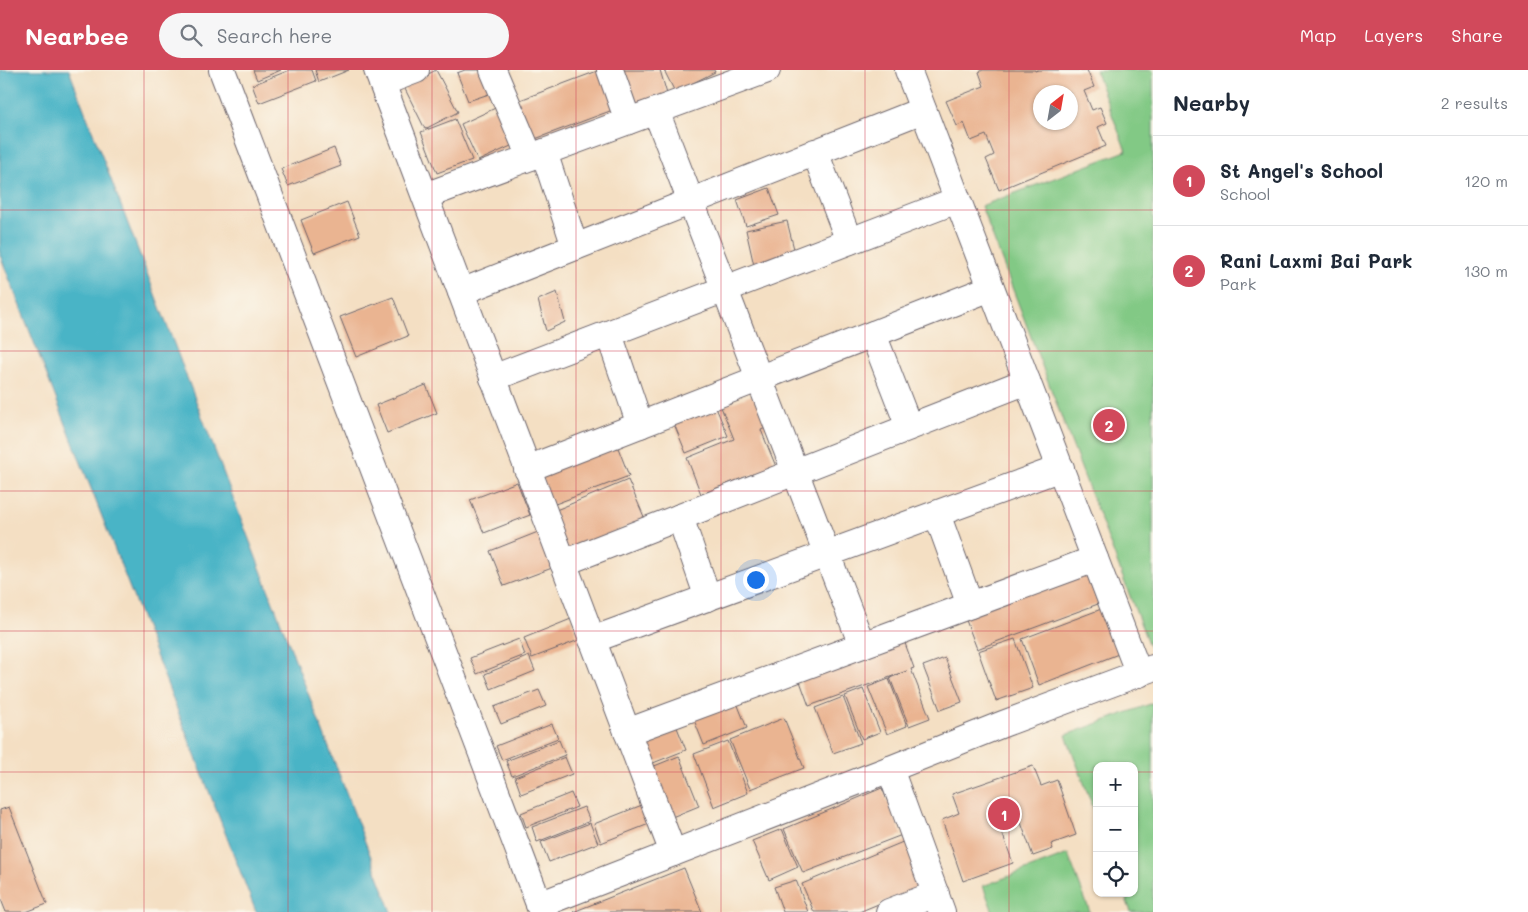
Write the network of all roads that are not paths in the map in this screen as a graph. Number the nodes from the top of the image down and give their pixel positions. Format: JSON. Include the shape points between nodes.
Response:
{"nodes":[{"id":1,"x":222,"y":70,"type":"edge"},
{"id":2,"x":416,"y":70,"type":"edge"},
{"id":3,"x":493,"y":70,"type":"edge"},
{"id":4,"x":610,"y":70,"type":"edge"},
{"id":5,"x":767,"y":70,"type":"edge"},
{"id":6,"x":908,"y":70,"type":"edge"},
{"id":7,"x":380,"y":76,"type":"edge"},
{"id":8,"x":724,"y":77,"type":"edge"},
{"id":9,"x":923,"y":110,"type":"junction"},
{"id":10,"x":656,"y":111,"type":"junction"},
{"id":11,"x":628,"y":121,"type":"junction"},
{"id":12,"x":815,"y":152,"type":"junction"},
{"id":13,"x":537,"y":155,"type":"junction"},
{"id":14,"x":424,"y":196,"type":"junction"},
{"id":15,"x":958,"y":200,"type":"junction"},
{"id":16,"x":691,"y":201,"type":"junction"},
{"id":17,"x":849,"y":241,"type":"junction"},
{"id":18,"x":575,"y":247,"type":"junction"},
{"id":19,"x":991,"y":288,"type":"junction"},
{"id":20,"x":724,"y":289,"type":"junction"},
{"id":21,"x":461,"y":292,"type":"junction"},
{"id":22,"x":609,"y":334,"type":"junction"},
{"id":23,"x":873,"y":334,"type":"junction"},
{"id":24,"x":493,"y":378,"type":"junction"},
{"id":25,"x":759,"y":378,"type":"junction"},
{"id":26,"x":1027,"y":380,"type":"junction"},
{"id":27,"x":640,"y":425,"type":"junction"},
{"id":28,"x":909,"y":427,"type":"junction"},
{"id":29,"x":528,"y":468,"type":"junction"},
{"id":30,"x":1061,"y":468,"type":"junction"},
{"id":31,"x":795,"y":472,"type":"junction"},
{"id":32,"x":937,"y":514,"type":"junction"},
{"id":33,"x":680,"y":517,"type":"junction"},
{"id":34,"x":827,"y":554,"type":"junction"},
{"id":35,"x":1095,"y":559,"type":"junction"},
{"id":36,"x":563,"y":563,"type":"junction"},
{"id":37,"x":708,"y":598,"type":"junction"},
{"id":38,"x":970,"y":605,"type":"junction"},
{"id":39,"x":592,"y":640,"type":"junction"},
{"id":40,"x":862,"y":645,"type":"junction"},
{"id":41,"x":1146,"y":671,"type":"edge"},
{"id":42,"x":626,"y":732,"type":"junction"},
{"id":43,"x":890,"y":769,"type":"junction"},
{"id":44,"x":673,"y":854,"type":"junction"},
{"id":45,"x":939,"y":903,"type":"edge"},
{"id":46,"x":540,"y":908,"type":"edge"},
{"id":47,"x":889,"y":912,"type":"edge"}],
"edges":[{"from":1,"to":46,"type":"street"},
{"from":2,"to":7,"type":"street"},
{"from":3,"to":13,"type":"street"},
{"from":4,"to":11,"type":"street"},
{"from":5,"to":8,"type":"street"},
{"from":6,"to":9,"type":"street"},
{"from":7,"to":14,"type":"street"},
{"from":8,"to":10,"type":"street"},
{"from":9,"to":12,"type":"street"},
{"from":9,"to":15,"type":"street"},
{"from":10,"to":11,"type":"street"},
{"from":10,"to":16,"type":"street"},
{"from":11,"to":13,"type":"street"},
{"from":12,"to":16,"type":"street"},
{"from":12,"to":17,"type":"street"},
{"from":13,"to":14,"type":"street"},
{"from":13,"to":18,"type":"street"},
{"from":14,"to":21,"type":"street"},
{"from":15,"to":17,"type":"street"},
{"from":15,"to":19,"type":"street"},
{"from":16,"to":18,"type":"street"},
{"from":16,"to":20,"type":"street"},
{"from":17,"to":20,"type":"street"},
{"from":18,"to":21,"type":"street"},
{"from":19,"to":23,"type":"street"},
{"from":19,"to":26,"type":"street"},
{"from":20,"to":22,"type":"street"},
{"from":20,"to":25,"type":"street"},
{"from":21,"to":24,"type":"street"},
{"from":22,"to":24,"type":"street"},
{"from":22,"to":27,"type":"street"},
{"from":23,"to":25,"type":"street"},
{"from":23,"to":28,"type":"street"},
{"from":24,"to":29,"type":"street"},
{"from":25,"to":27,"type":"street"},
{"from":25,"to":31,"type":"street"},
{"from":26,"to":28,"type":"street"},
{"from":26,"to":30,"type":"street"},
{"from":27,"to":29,"type":"street"},
{"from":28,"to":31,"type":"street"},
{"from":29,"to":36,"type":"street"},
{"from":30,"to":32,"type":"street"},
{"from":30,"to":35,"type":"street"},
{"from":31,"to":33,"type":"street"},
{"from":31,"to":34,"type":"street"},
{"from":32,"to":34,"type":"street"},
{"from":32,"to":38,"type":"street"},
{"from":33,"to":36,"type":"street"},
{"from":33,"to":37,"type":"street"},
{"from":34,"to":37,"type":"street"},
{"from":34,"to":40,"type":"street"},
{"from":35,"to":38,"type":"street"},
{"from":35,"to":41,"type":"street"},
{"from":36,"to":39,"type":"street"},
{"from":37,"to":39,"type":"street"},
{"from":38,"to":40,"type":"street"},
{"from":39,"to":42,"type":"street"},
{"from":40,"to":42,"type":"street"},
{"from":41,"to":43,"type":"street"},
{"from":42,"to":44,"type":"street"},
{"from":43,"to":44,"type":"street"},
{"from":43,"to":45,"type":"street"},
{"from":44,"to":46,"type":"street"},
{"from":45,"to":47,"type":"street"}]}
